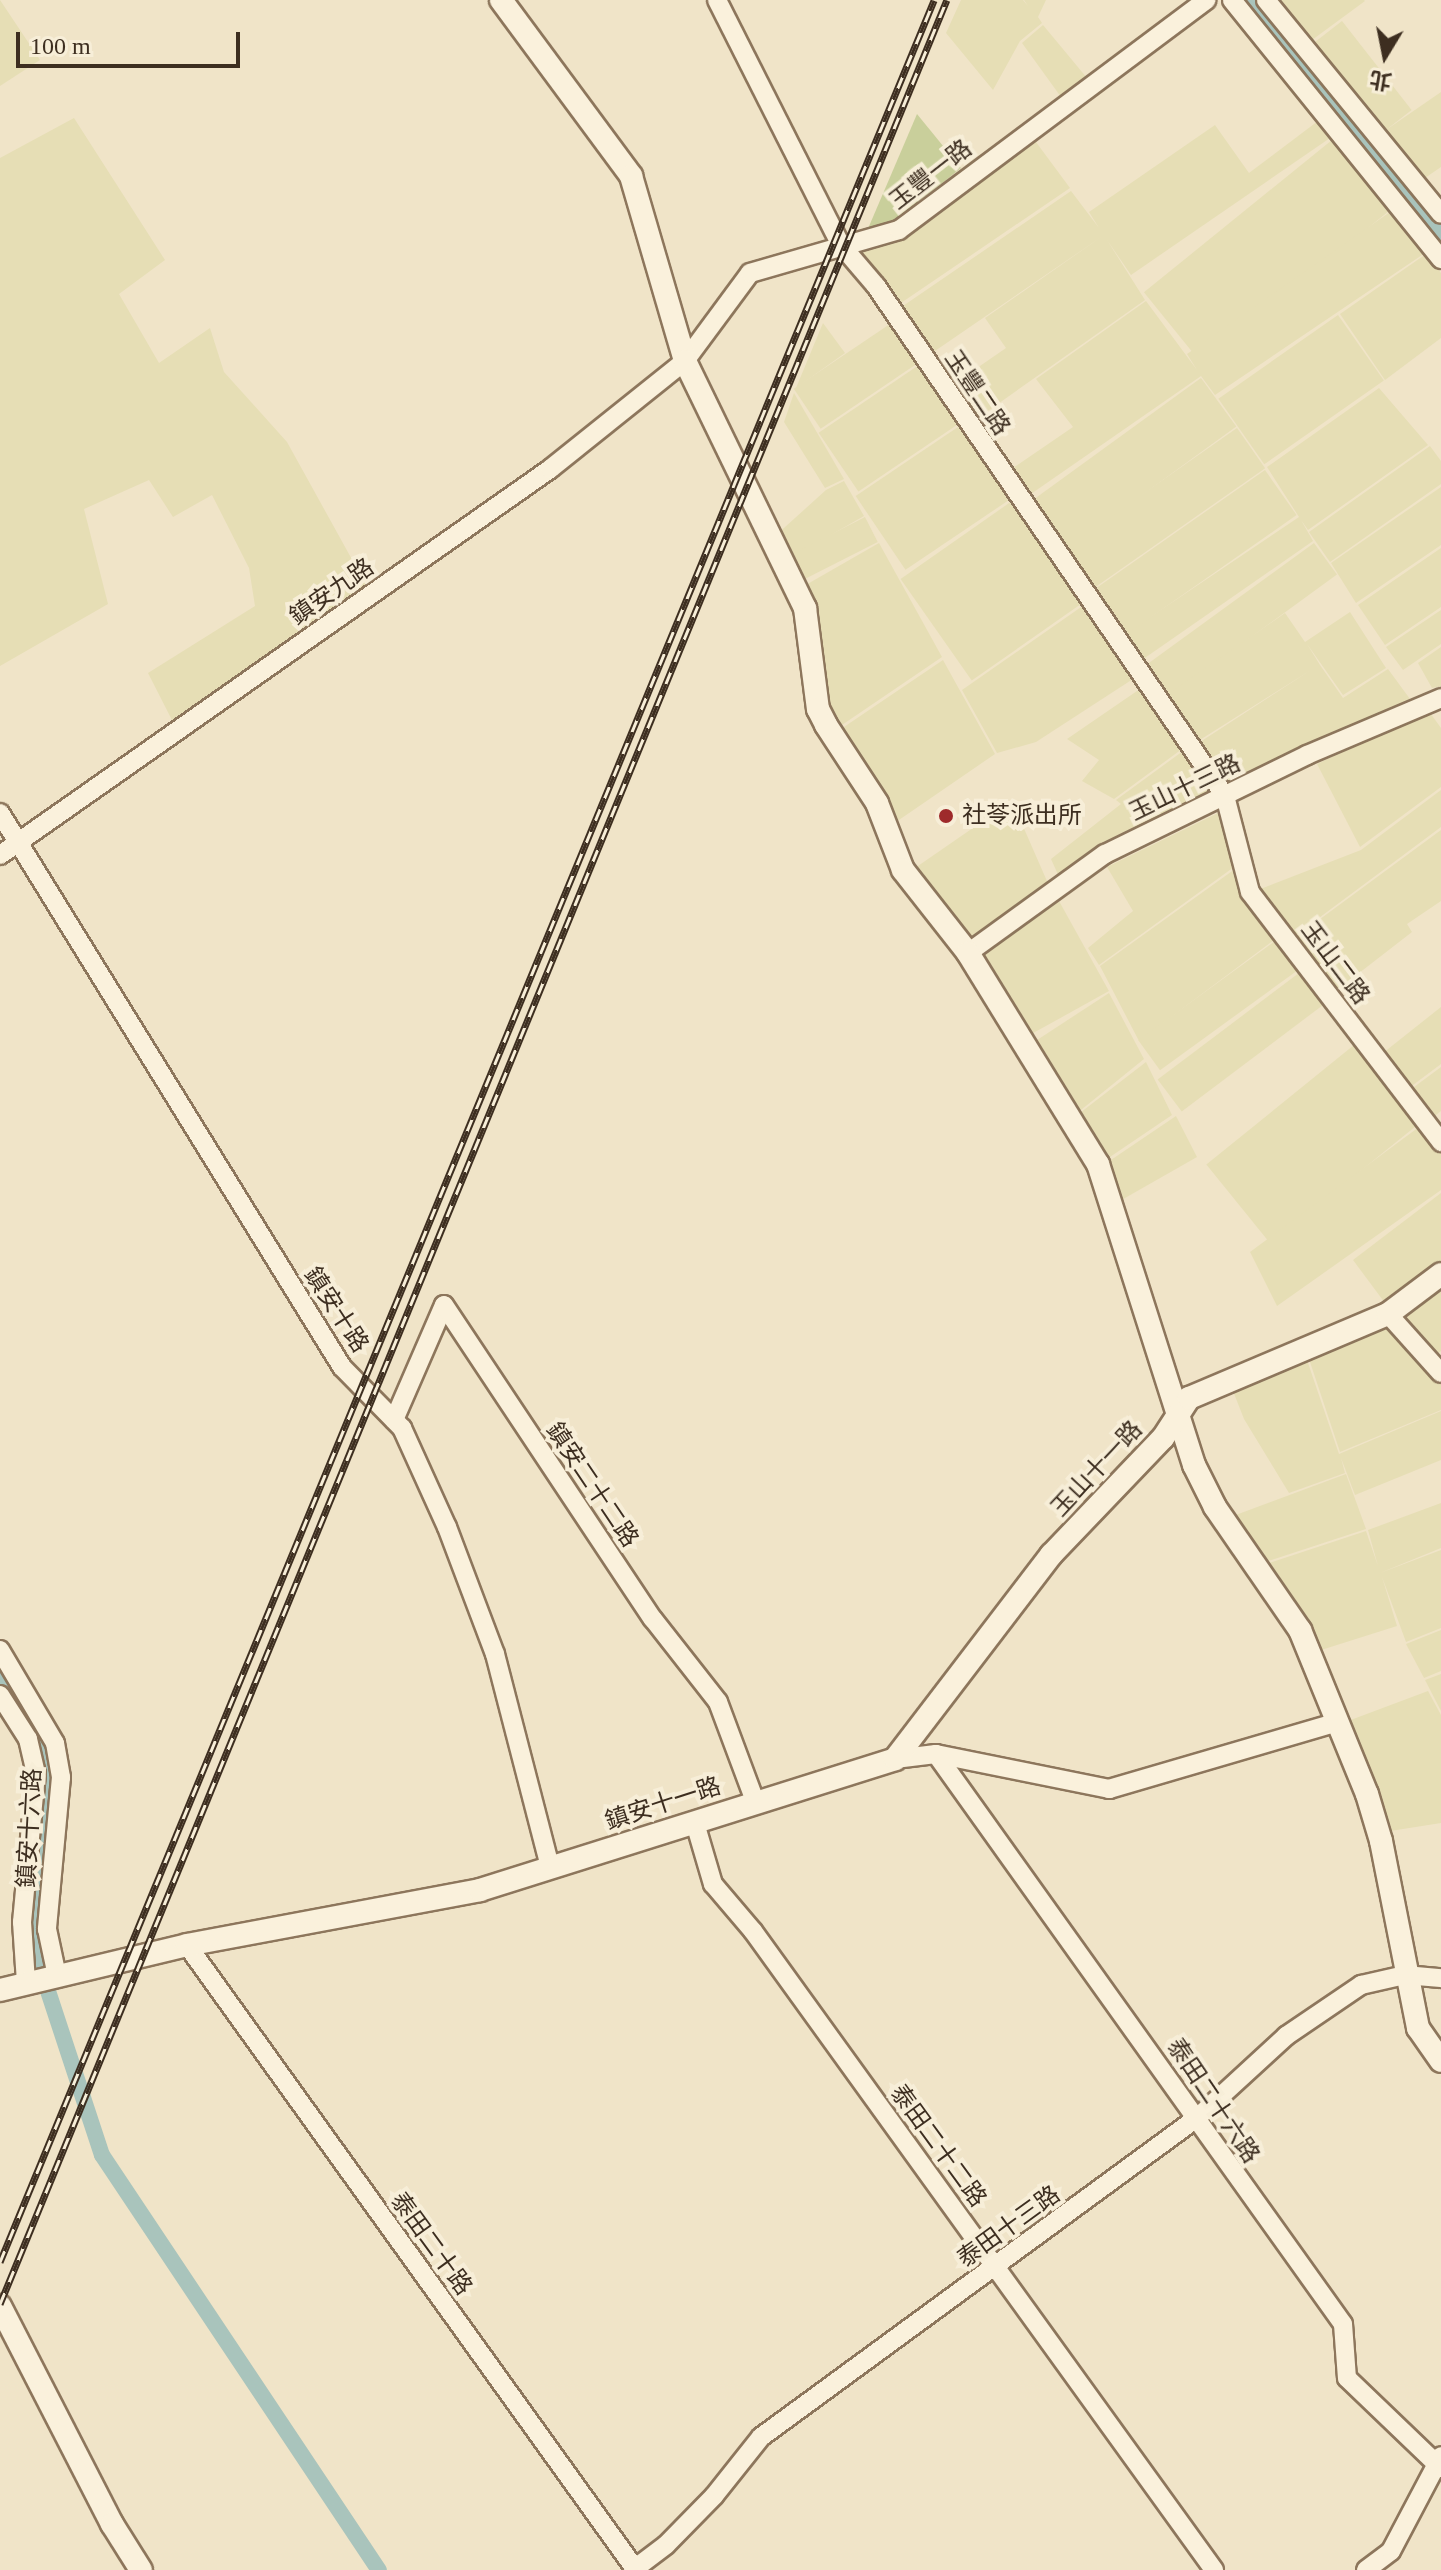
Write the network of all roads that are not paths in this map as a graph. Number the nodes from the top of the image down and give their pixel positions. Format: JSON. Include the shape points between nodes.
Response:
{"nodes":[{"id":1,"x":501,"y":0,"type":"edge"},
{"id":2,"x":717,"y":0,"type":"edge"},
{"id":3,"x":1206,"y":0,"type":"edge"},
{"id":4,"x":1232,"y":0,"type":"edge"},
{"id":5,"x":1266,"y":0,"type":"edge"},
{"id":6,"x":1441,"y":214,"type":"edge"},
{"id":7,"x":841,"y":245,"type":"junction"},
{"id":8,"x":1441,"y":259,"type":"edge"},
{"id":9,"x":685,"y":361,"type":"junction"},
{"id":10,"x":1441,"y":698,"type":"edge"},
{"id":11,"x":1225,"y":796,"type":"junction"},
{"id":12,"x":0,"y":813,"type":"edge"},
{"id":13,"x":19,"y":842,"type":"junction"},
{"id":14,"x":0,"y":855,"type":"edge"},
{"id":15,"x":968,"y":953,"type":"junction"},
{"id":16,"x":1441,"y":1142,"type":"edge"},
{"id":17,"x":1441,"y":1274,"type":"edge"},
{"id":18,"x":1388,"y":1314,"type":"junction"},
{"id":19,"x":1441,"y":1373,"type":"edge"},
{"id":20,"x":1175,"y":1413,"type":"junction"},
{"id":21,"x":394,"y":1420,"type":"junction"},
{"id":22,"x":0,"y":1650,"type":"edge"},
{"id":23,"x":0,"y":1695,"type":"edge"},
{"id":24,"x":1338,"y":1722,"type":"junction"},
{"id":25,"x":936,"y":1754,"type":"junction"},
{"id":26,"x":895,"y":1759,"type":"junction"},
{"id":27,"x":755,"y":1801,"type":"junction"},
{"id":28,"x":695,"y":1823,"type":"junction"},
{"id":29,"x":550,"y":1867,"type":"junction"},
{"id":30,"x":187,"y":1945,"type":"junction"},
{"id":31,"x":1405,"y":1975,"type":"junction"},
{"id":32,"x":57,"y":1976,"type":"junction"},
{"id":33,"x":1441,"y":1978,"type":"edge"},
{"id":34,"x":26,"y":1982,"type":"junction"},
{"id":35,"x":0,"y":1990,"type":"edge"},
{"id":36,"x":1441,"y":2061,"type":"edge"},
{"id":37,"x":1198,"y":2117,"type":"junction"},
{"id":38,"x":996,"y":2267,"type":"junction"},
{"id":39,"x":0,"y":2306,"type":"edge"},
{"id":40,"x":1439,"y":2462,"type":"edge"},
{"id":41,"x":141,"y":2570,"type":"edge"},
{"id":42,"x":634,"y":2570,"type":"edge"},
{"id":43,"x":1214,"y":2570,"type":"edge"},
{"id":44,"x":1366,"y":2570,"type":"edge"}],
"edges":[{"from":1,"to":9,"type":"street","via":[[631,176]]},
{"from":2,"to":7,"type":"street","name":"玉豐二路"},
{"from":3,"to":7,"type":"street","name":"玉豐一路","via":[[899,230]]},
{"from":4,"to":8,"type":"street"},
{"from":5,"to":6,"type":"street"},
{"from":7,"to":9,"type":"street","name":"玉豐一路","via":[[750,273]]},
{"from":7,"to":11,"type":"street","name":"玉豐二路","via":[[876,286]]},
{"from":9,"to":13,"type":"street","name":"鎮安九路","via":[[550,469]]},
{"from":9,"to":15,"type":"street","via":[[805,608],[818,709],[877,803],[903,870]]},
{"from":10,"to":11,"type":"street","name":"玉山十三路"},
{"from":11,"to":15,"type":"street","name":"玉山十三路","via":[[1105,854]]},
{"from":11,"to":16,"type":"street","name":"玉山二路","via":[[1250,892]]},
{"from":12,"to":13,"type":"street","name":"鎮安十路"},
{"from":13,"to":14,"type":"street","name":"鎮安九路"},
{"from":13,"to":21,"type":"street","name":"鎮安十路","via":[[342,1367]]},
{"from":15,"to":20,"type":"street","via":[[1098,1164]]},
{"from":17,"to":18,"type":"street","name":"玉山十一路"},
{"from":18,"to":19,"type":"street"},
{"from":18,"to":20,"type":"street","name":"玉山十一路","via":[[1212,1387],[1189,1398]]},
{"from":20,"to":24,"type":"street","via":[[1215,1507],[1300,1630]]},
{"from":20,"to":26,"type":"street","name":"玉山十一路","via":[[1163,1438],[1051,1555]]},
{"from":21,"to":27,"type":"street","name":"鎮安二十二路","via":[[444,1305],[653,1619],[718,1702]]},
{"from":21,"to":29,"type":"street","name":"鎮安十路","via":[[447,1527],[495,1654]]},
{"from":22,"to":32,"type":"street","name":"鎮安十六路","via":[[55,1743],[61,1777],[47,1929]]},
{"from":23,"to":34,"type":"street","via":[[28,1739],[36,1774],[22,1922]]},
{"from":24,"to":25,"type":"street","name":"鎮安十一路","via":[[1109,1789]]},
{"from":24,"to":31,"type":"street","via":[[1381,1841]]},
{"from":25,"to":26,"type":"street","name":"鎮安十一路"},
{"from":25,"to":37,"type":"street","name":"泰田二十六路"},
{"from":26,"to":27,"type":"street","name":"鎮安十一路"},
{"from":27,"to":28,"type":"street","name":"鎮安十一路"},
{"from":28,"to":29,"type":"street","name":"鎮安十一路"},
{"from":28,"to":38,"type":"street","name":"泰田二十二路","via":[[713,1884],[753,1931]]},
{"from":29,"to":30,"type":"street","name":"鎮安十一路","via":[[480,1890]]},
{"from":30,"to":32,"type":"street","name":"鎮安十一路"},
{"from":30,"to":42,"type":"street","name":"泰田二十路"},
{"from":31,"to":33,"type":"street","name":"泰田十三路"},
{"from":31,"to":36,"type":"street","via":[[1418,2028]]},
{"from":31,"to":37,"type":"street","name":"泰田十三路","via":[[1361,1985],[1286,2036]]},
{"from":32,"to":34,"type":"street","name":"鎮安十一路"},
{"from":34,"to":35,"type":"street","name":"鎮安十一路"},
{"from":37,"to":38,"type":"street","name":"泰田十三路"},
{"from":37,"to":40,"type":"street","name":"泰田二十六路","via":[[1247,2195],[1343,2324],[1347,2378]]},
{"from":38,"to":42,"type":"street","name":"泰田十三路","via":[[761,2437],[714,2496]]},
{"from":38,"to":43,"type":"street","name":"泰田二十二路"},
{"from":39,"to":41,"type":"street"},
{"from":40,"to":44,"type":"street","via":[[1391,2551]]}]}
